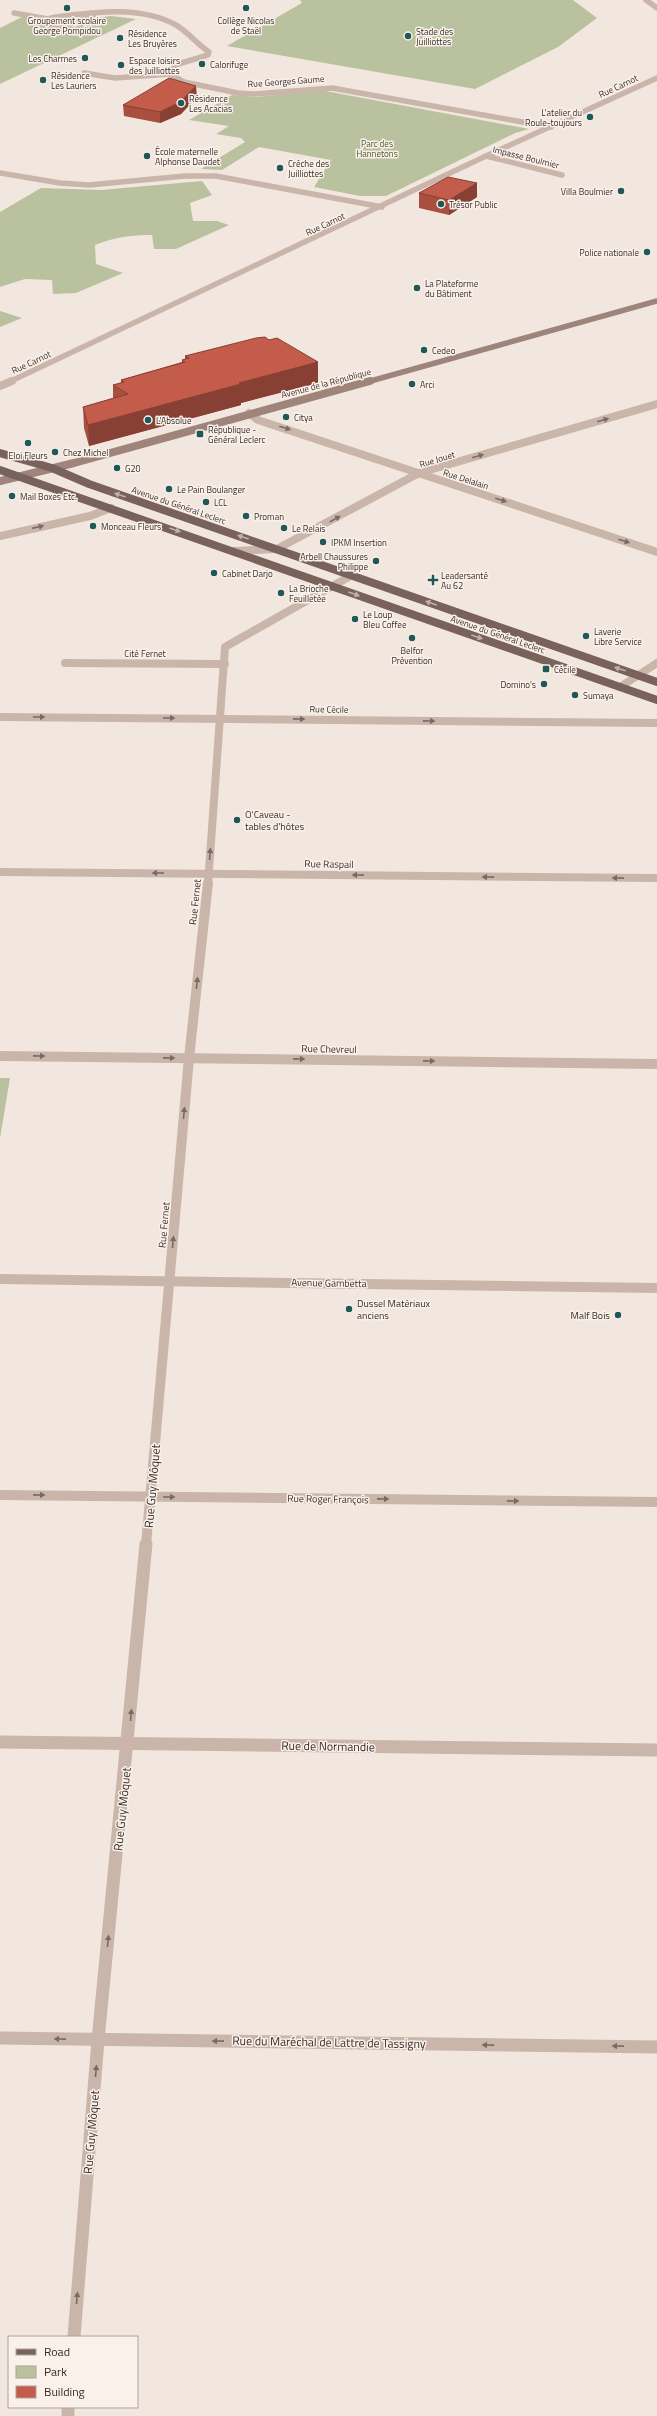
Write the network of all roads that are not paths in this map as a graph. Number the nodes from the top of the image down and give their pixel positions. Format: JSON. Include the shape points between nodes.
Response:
{"nodes":[{"id":1,"x":646,"y":0,"type":"edge"},
{"id":2,"x":657,"y":8,"type":"edge"},
{"id":3,"x":14,"y":13,"type":"dead end"},
{"id":4,"x":96,"y":14,"type":"junction"},
{"id":5,"x":48,"y":19,"type":"junction"},
{"id":6,"x":84,"y":73,"type":"dead end"},
{"id":7,"x":170,"y":74,"type":"junction"},
{"id":8,"x":657,"y":78,"type":"edge"},
{"id":9,"x":551,"y":127,"type":"junction"},
{"id":10,"x":486,"y":156,"type":"junction"},
{"id":11,"x":0,"y":174,"type":"edge"},
{"id":12,"x":562,"y":175,"type":"dead end"},
{"id":13,"x":382,"y":207,"type":"junction"},
{"id":14,"x":657,"y":301,"type":"edge"},
{"id":15,"x":0,"y":386,"type":"edge"},
{"id":16,"x":657,"y":404,"type":"edge"},
{"id":17,"x":249,"y":413,"type":"junction"},
{"id":18,"x":0,"y":453,"type":"edge"},
{"id":19,"x":52,"y":468,"type":"junction"},
{"id":20,"x":0,"y":470,"type":"edge"},
{"id":21,"x":419,"y":473,"type":"junction"},
{"id":22,"x":19,"y":477,"type":"junction"},
{"id":23,"x":0,"y":481,"type":"edge"},
{"id":24,"x":111,"y":508,"type":"junction"},
{"id":25,"x":0,"y":536,"type":"edge"},
{"id":26,"x":277,"y":549,"type":"junction"},
{"id":27,"x":233,"y":551,"type":"junction"},
{"id":28,"x":657,"y":552,"type":"edge"},
{"id":29,"x":352,"y":575,"type":"junction"},
{"id":30,"x":332,"y":586,"type":"junction"},
{"id":31,"x":65,"y":663,"type":"dead end"},
{"id":32,"x":657,"y":663,"type":"edge"},
{"id":33,"x":225,"y":664,"type":"junction"},
{"id":34,"x":638,"y":675,"type":"junction"},
{"id":35,"x":657,"y":682,"type":"edge"},
{"id":36,"x":620,"y":687,"type":"junction"},
{"id":37,"x":657,"y":700,"type":"edge"},
{"id":38,"x":0,"y":717,"type":"edge"},
{"id":39,"x":219,"y":718,"type":"junction"},
{"id":40,"x":657,"y":723,"type":"edge"},
{"id":41,"x":0,"y":872,"type":"edge"},
{"id":42,"x":209,"y":874,"type":"junction"},
{"id":43,"x":657,"y":878,"type":"edge"},
{"id":44,"x":0,"y":1056,"type":"edge"},
{"id":45,"x":189,"y":1058,"type":"junction"},
{"id":46,"x":657,"y":1064,"type":"edge"},
{"id":47,"x":0,"y":1279,"type":"edge"},
{"id":48,"x":170,"y":1281,"type":"junction"},
{"id":49,"x":657,"y":1288,"type":"edge"},
{"id":50,"x":0,"y":1495,"type":"edge"},
{"id":51,"x":151,"y":1497,"type":"junction"},
{"id":52,"x":657,"y":1502,"type":"edge"},
{"id":53,"x":0,"y":1742,"type":"edge"},
{"id":54,"x":128,"y":1744,"type":"junction"},
{"id":55,"x":657,"y":1750,"type":"edge"},
{"id":56,"x":0,"y":2038,"type":"edge"},
{"id":57,"x":98,"y":2040,"type":"junction"},
{"id":58,"x":657,"y":2047,"type":"edge"},
{"id":59,"x":74,"y":2336,"type":"edge"}],
"edges":[{"from":1,"to":2,"type":"street"},
{"from":3,"to":5,"type":"street"},
{"from":4,"to":5,"type":"street"},
{"from":4,"to":5,"type":"street","via":[[67,25],[50,24],[47,23]]},
{"from":4,"to":7,"type":"street","via":[[120,12],[165,20],[176,25],[209,52],[208,55],[175,65]]},
{"from":6,"to":7,"type":"street","via":[[115,78]]},
{"from":7,"to":9,"type":"street","name":"Rue Georges Gaume","via":[[184,82],[238,93],[332,88]]},
{"from":8,"to":9,"type":"street","name":"Rue Carnot"},
{"from":9,"to":10,"type":"street","name":"Rue Carnot"},
{"from":10,"to":12,"type":"street","name":"Impasse Boulmier"},
{"from":10,"to":13,"type":"street","name":"Rue Carnot"},
{"from":11,"to":13,"type":"street","via":[[89,185],[186,176],[216,176]]},
{"from":13,"to":15,"type":"street","name":"Rue Carnot"},
{"from":14,"to":17,"type":"main road","name":"Avenue de la République"},
{"from":21,"to":16,"type":"street","name":"Rue Jouet","one_way":true},
{"from":17,"to":19,"type":"main road","name":"Avenue de la République"},
{"from":17,"to":21,"type":"street","name":"Rue Delalain","one_way":true,"via":[[258,420]]},
{"from":18,"to":19,"type":"main road","name":"Avenue du Général Leclerc"},
{"from":19,"to":22,"type":"main road","name":"Avenue de la République"},
{"from":26,"to":19,"type":"main road","name":"Avenue du Général Leclerc","one_way":true,"via":[[79,481]]},
{"from":20,"to":22,"type":"main road","name":"Avenue du Général Leclerc"},
{"from":26,"to":21,"type":"street","name":"Rue Jouet","one_way":true},
{"from":21,"to":28,"type":"street","name":"Rue Delalain","one_way":true},
{"from":22,"to":23,"type":"main road","name":"Avenue de la République"},
{"from":22,"to":24,"type":"main road","name":"Avenue du Général Leclerc"},
{"from":25,"to":24,"type":"street","one_way":true,"via":[[90,516]]},
{"from":24,"to":27,"type":"main road","name":"Avenue du Général Leclerc","one_way":true},
{"from":26,"to":27,"type":"street","name":"Rue Jouet"},
{"from":26,"to":29,"type":"main road","name":"Avenue du Général Leclerc"},
{"from":27,"to":30,"type":"main road","name":"Avenue du Général Leclerc"},
{"from":29,"to":30,"type":"street"},
{"from":34,"to":29,"type":"main road","name":"Avenue du Général Leclerc","one_way":true},
{"from":30,"to":33,"type":"street","name":"Rue Fernet","via":[[225,647]]},
{"from":30,"to":36,"type":"main road","name":"Avenue du Général Leclerc","one_way":true},
{"from":31,"to":33,"type":"street","name":"Cité Fernet"},
{"from":32,"to":34,"type":"street"},
{"from":33,"to":39,"type":"street","name":"Rue Fernet"},
{"from":34,"to":35,"type":"main road","name":"Avenue du Général Leclerc"},
{"from":34,"to":36,"type":"street"},
{"from":36,"to":37,"type":"main road","name":"Avenue du Général Leclerc"},
{"from":38,"to":39,"type":"street","name":"Rue Cécile","one_way":true},
{"from":39,"to":40,"type":"street","name":"Rue Cécile","one_way":true},
{"from":42,"to":39,"type":"street","name":"Rue Fernet","one_way":true},
{"from":42,"to":41,"type":"street","name":"Rue Raspail","one_way":true},
{"from":43,"to":42,"type":"street","name":"Rue Raspail","one_way":true},
{"from":45,"to":42,"type":"street","name":"Rue Fernet","one_way":true},
{"from":44,"to":45,"type":"street","name":"Rue Chevreul","one_way":true},
{"from":45,"to":46,"type":"street","name":"Rue Chevreul","one_way":true},
{"from":48,"to":45,"type":"street","name":"Rue Fernet","one_way":true},
{"from":47,"to":48,"type":"street","name":"Avenue Gambetta"},
{"from":48,"to":49,"type":"street","name":"Avenue Gambetta"},
{"from":48,"to":51,"type":"street","name":"Rue Guy Môquet"},
{"from":50,"to":51,"type":"street","name":"Rue Roger François","one_way":true},
{"from":51,"to":52,"type":"street","name":"Rue Roger François","one_way":true},
{"from":54,"to":51,"type":"street","name":"Rue Guy Môquet","one_way":true},
{"from":53,"to":54,"type":"street","name":"Rue de Normandie"},
{"from":54,"to":55,"type":"street","name":"Rue de Normandie"},
{"from":57,"to":54,"type":"street","name":"Rue Guy Môquet","one_way":true},
{"from":57,"to":56,"type":"street","name":"Rue du Maréchal de Lattre de Tassigny","one_way":true},
{"from":58,"to":57,"type":"street","name":"Rue du Maréchal de Lattre de Tassigny","one_way":true},
{"from":59,"to":57,"type":"street","name":"Rue Guy Môquet","one_way":true}]}
